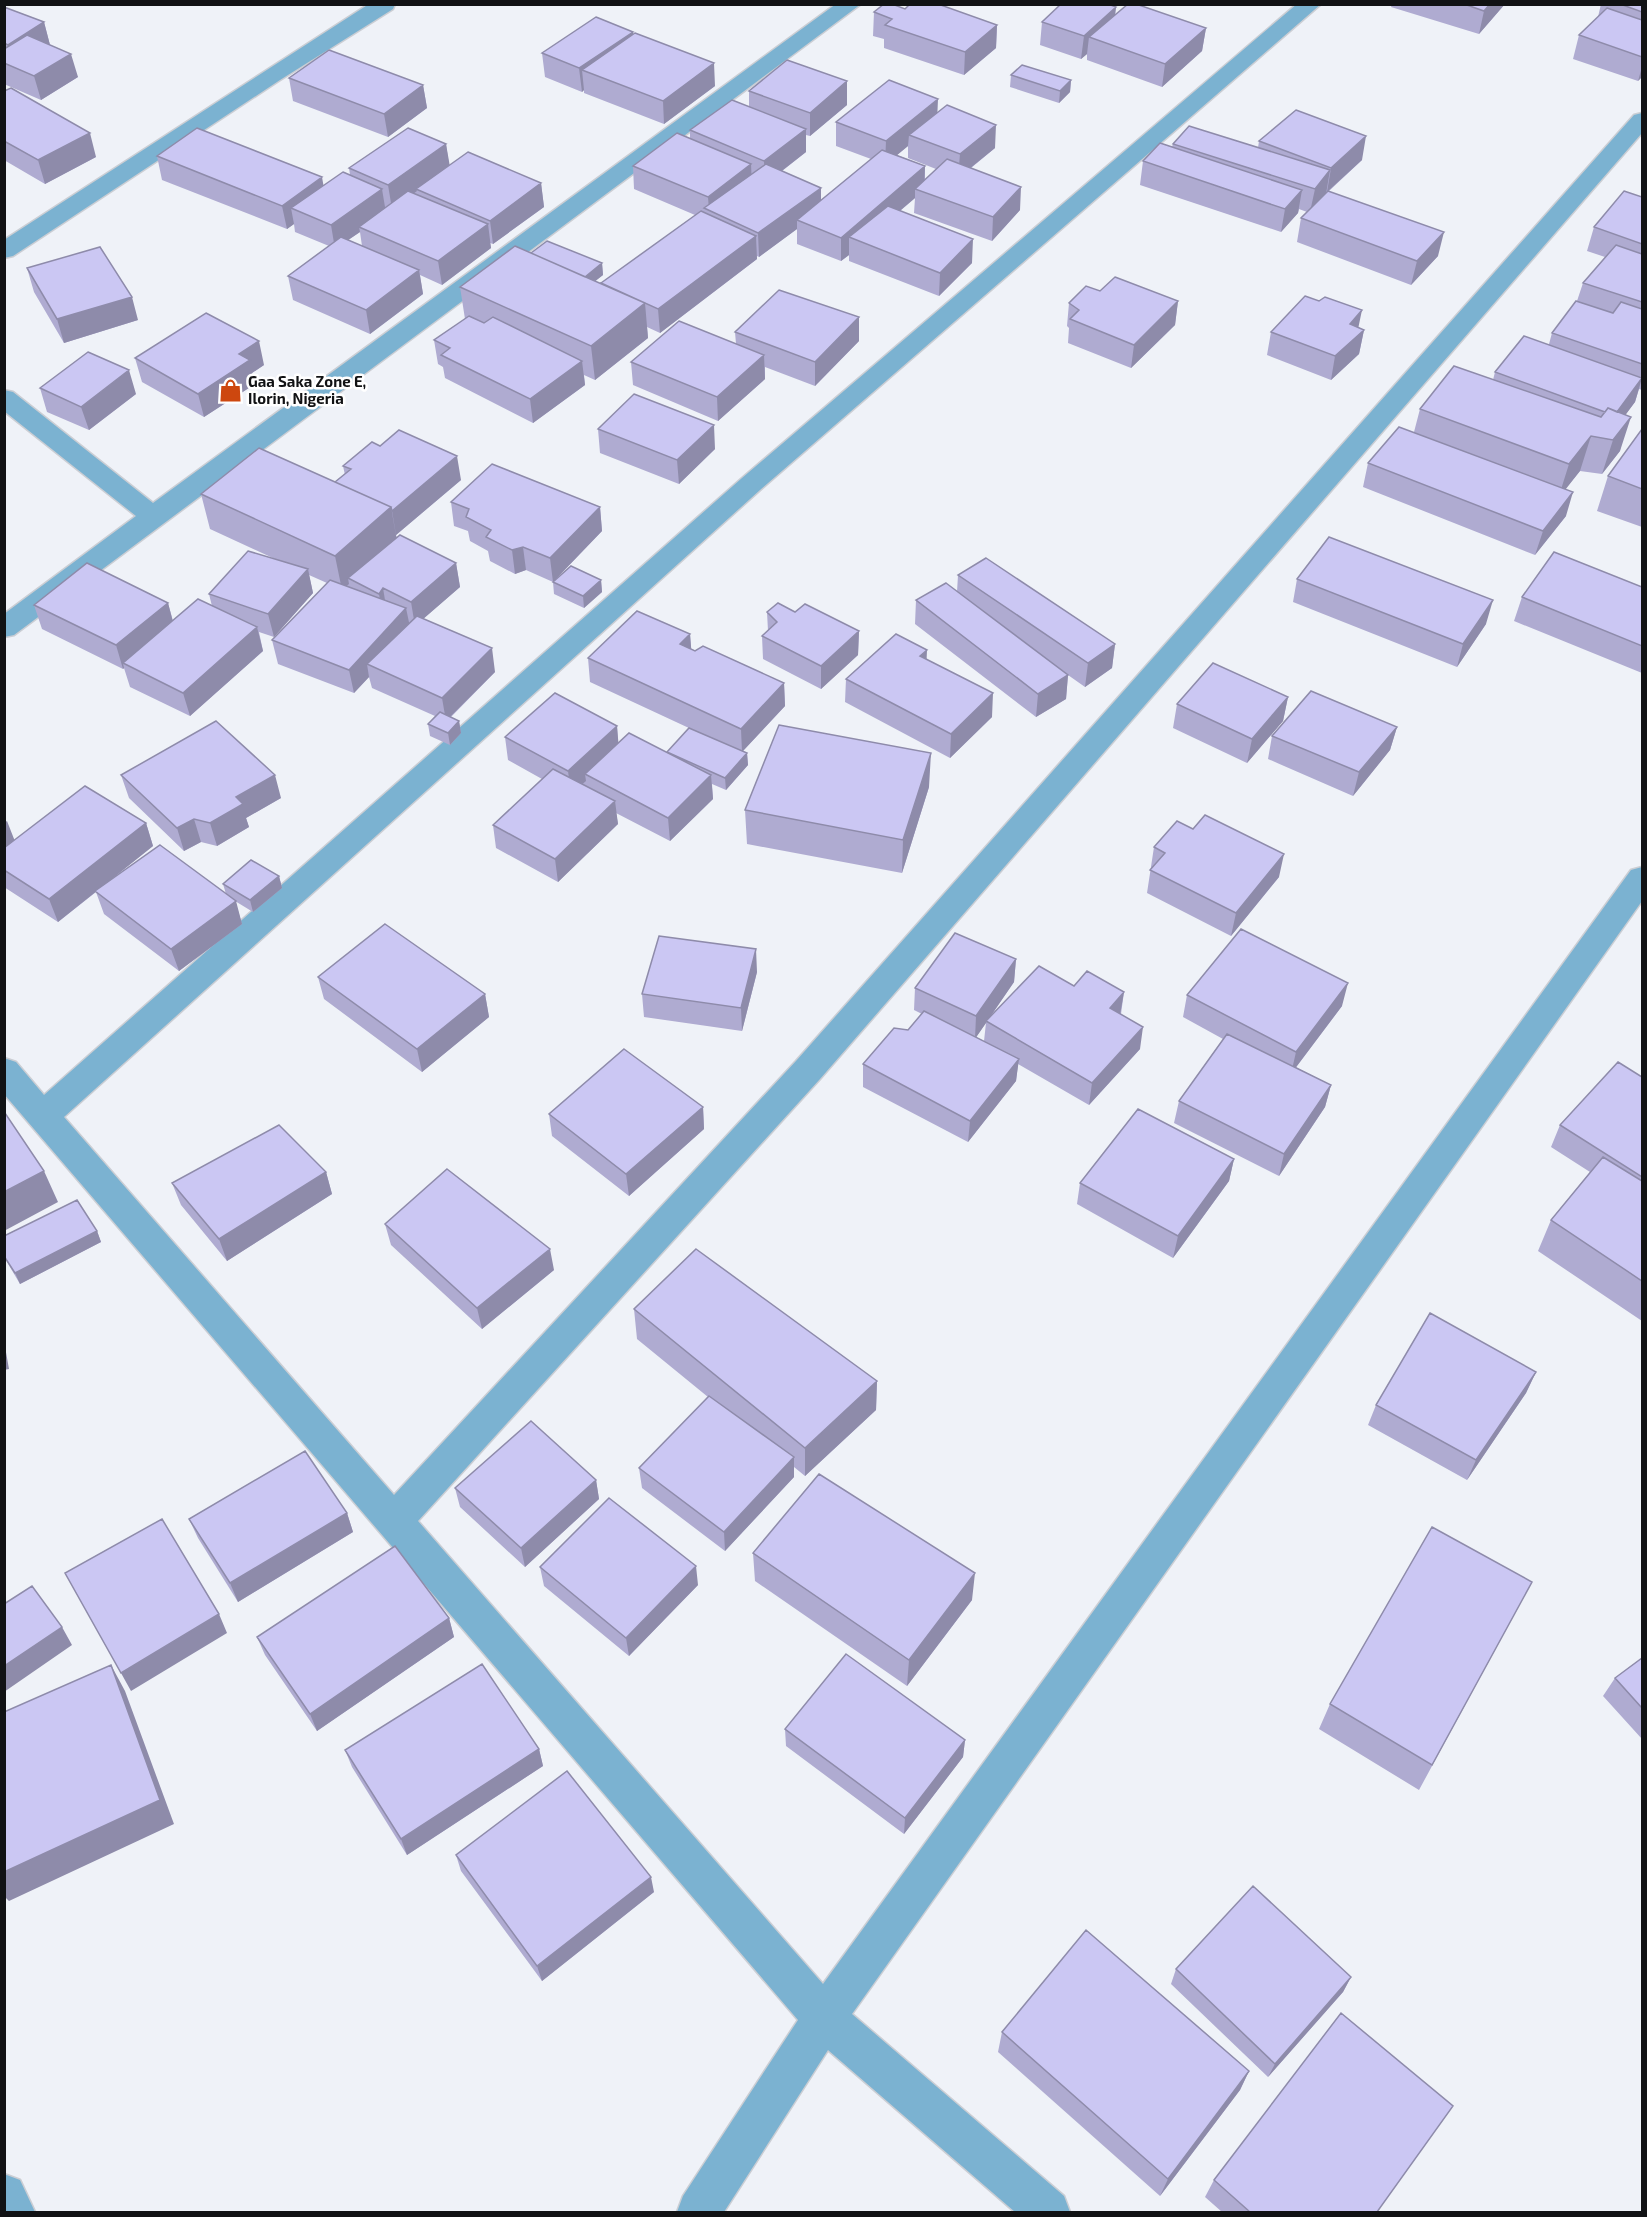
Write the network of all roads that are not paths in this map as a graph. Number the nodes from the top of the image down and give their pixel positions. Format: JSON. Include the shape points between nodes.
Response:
{"nodes":[{"id":1,"x":385,"y":4,"type":"edge"},
{"id":2,"x":851,"y":4,"type":"edge"},
{"id":3,"x":1311,"y":4,"type":"edge"},
{"id":4,"x":1642,"y":120,"type":"edge"},
{"id":5,"x":4,"y":251,"type":"edge"},
{"id":6,"x":4,"y":398,"type":"edge"},
{"id":7,"x":153,"y":516,"type":"junction"},
{"id":8,"x":4,"y":628,"type":"edge"},
{"id":9,"x":1642,"y":878,"type":"edge"},
{"id":10,"x":4,"y":1071,"type":"edge"},
{"id":11,"x":43,"y":1116,"type":"junction"},
{"id":12,"x":394,"y":1521,"type":"junction"},
{"id":13,"x":824,"y":2018,"type":"junction"},
{"id":14,"x":4,"y":2196,"type":"edge"},
{"id":15,"x":13,"y":2212,"type":"edge"},
{"id":16,"x":699,"y":2212,"type":"edge"},
{"id":17,"x":1048,"y":2212,"type":"edge"}],
"edges":[{"from":1,"to":5,"type":"street"},
{"from":2,"to":7,"type":"street"},
{"from":3,"to":11,"type":"street","via":[[751,484]]},
{"from":4,"to":12,"type":"street","via":[[808,1070]]},
{"from":6,"to":7,"type":"street"},
{"from":7,"to":8,"type":"street"},
{"from":9,"to":13,"type":"street"},
{"from":10,"to":11,"type":"street"},
{"from":11,"to":12,"type":"street"},
{"from":12,"to":13,"type":"street"},
{"from":13,"to":16,"type":"street"},
{"from":13,"to":17,"type":"street"},
{"from":14,"to":15,"type":"street"}]}
